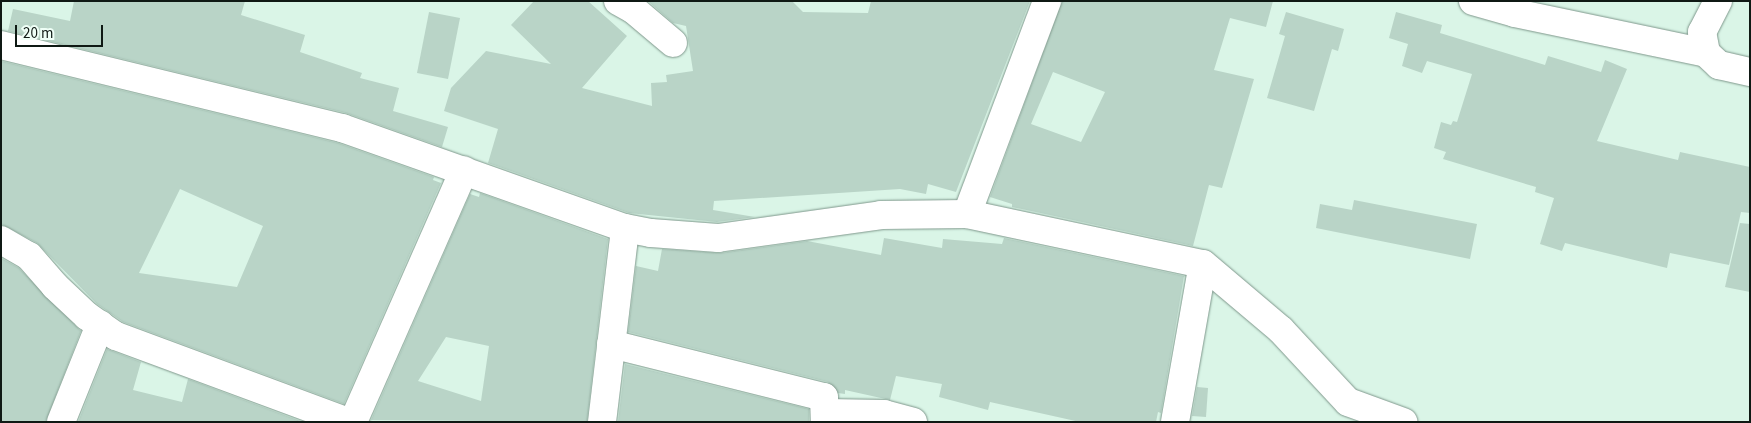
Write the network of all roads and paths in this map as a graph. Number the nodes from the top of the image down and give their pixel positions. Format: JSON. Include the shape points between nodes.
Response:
{"nodes":[{"id":1,"x":618,"y":1,"type":"edge"},
{"id":2,"x":1047,"y":1,"type":"edge"},
{"id":3,"x":1473,"y":1,"type":"edge"},
{"id":4,"x":1718,"y":1,"type":"edge"},
{"id":5,"x":673,"y":43,"type":"dead end"},
{"id":6,"x":1,"y":45,"type":"edge"},
{"id":7,"x":1706,"y":53,"type":"junction"},
{"id":8,"x":1750,"y":72,"type":"edge"},
{"id":9,"x":464,"y":170,"type":"junction"},
{"id":10,"x":967,"y":214,"type":"junction"},
{"id":11,"x":625,"y":228,"type":"junction"},
{"id":12,"x":1,"y":240,"type":"edge"},
{"id":13,"x":1202,"y":264,"type":"junction"},
{"id":14,"x":100,"y":325,"type":"junction"},
{"id":15,"x":611,"y":344,"type":"junction"},
{"id":16,"x":826,"y":417,"type":"edge"},
{"id":17,"x":61,"y":422,"type":"edge"},
{"id":18,"x":351,"y":422,"type":"edge"},
{"id":19,"x":602,"y":422,"type":"edge"},
{"id":20,"x":914,"y":422,"type":"edge"},
{"id":21,"x":1175,"y":422,"type":"edge"},
{"id":22,"x":1403,"y":422,"type":"edge"}],
"edges":[{"from":1,"to":5,"type":"street","via":[[634,10]]},
{"from":2,"to":10,"type":"street"},
{"from":3,"to":7,"type":"street","via":[[1515,14]]},
{"from":4,"to":7,"type":"street","via":[[1702,32]]},
{"from":6,"to":9,"type":"street","via":[[342,128]]},
{"from":7,"to":8,"type":"street","via":[[1719,66]]},
{"from":9,"to":11,"type":"street"},
{"from":9,"to":18,"type":"street"},
{"from":10,"to":11,"type":"street","via":[[881,215],[718,238]]},
{"from":10,"to":13,"type":"street"},
{"from":11,"to":15,"type":"street"},
{"from":12,"to":14,"type":"street","via":[[29,256],[55,286]]},
{"from":13,"to":21,"type":"street"},
{"from":13,"to":22,"type":"street","via":[[1281,330],[1348,402]]},
{"from":14,"to":17,"type":"street"},
{"from":14,"to":18,"type":"street","via":[[116,336]]},
{"from":15,"to":16,"type":"street","via":[[824,397]]},
{"from":15,"to":19,"type":"street"},
{"from":16,"to":20,"type":"street","via":[[884,414]]}]}
